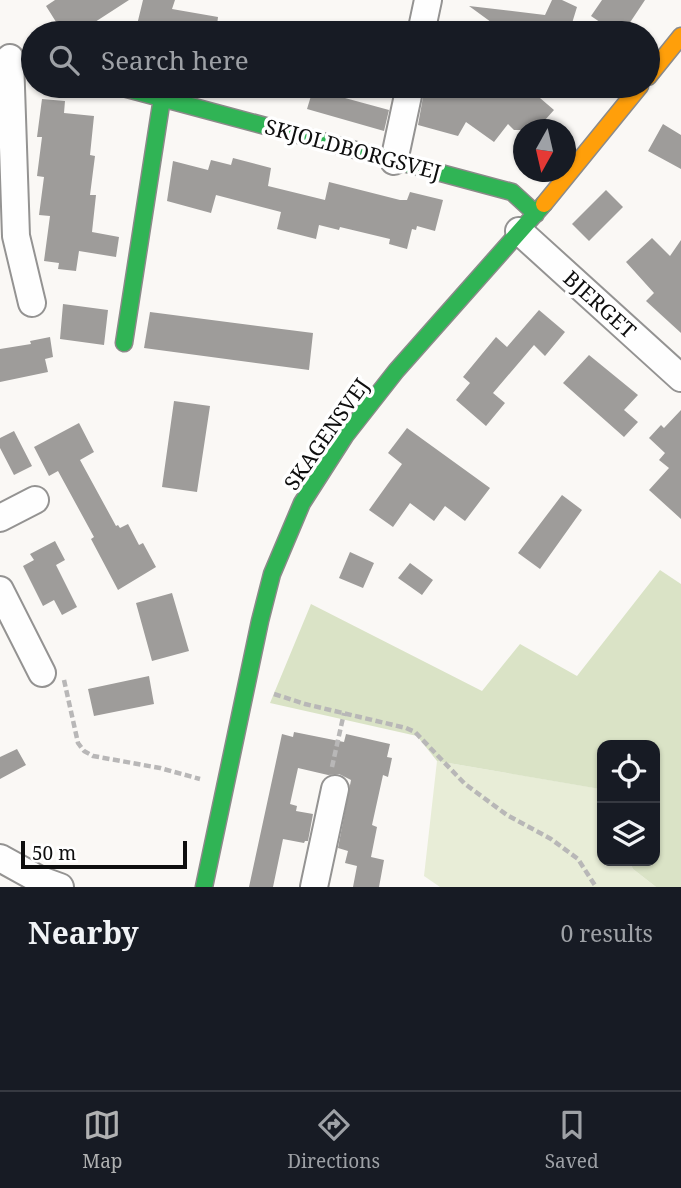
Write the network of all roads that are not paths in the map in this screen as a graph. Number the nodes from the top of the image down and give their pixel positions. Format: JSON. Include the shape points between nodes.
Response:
{"nodes":[{"id":1,"x":428,"y":0,"type":"edge"},
{"id":2,"x":424,"y":21,"type":"edge"},
{"id":3,"x":681,"y":36,"type":"edge"},
{"id":4,"x":14,"y":59,"type":"edge"},
{"id":5,"x":660,"y":62,"type":"edge"},
{"id":6,"x":162,"y":98,"type":"edge"},
{"id":7,"x":166,"y":98,"type":"edge"},
{"id":8,"x":407,"y":98,"type":"edge"},
{"id":9,"x":630,"y":98,"type":"edge"},
{"id":10,"x":394,"y":161,"type":"junction"},
{"id":11,"x":528,"y":222,"type":"junction"},
{"id":12,"x":32,"y":303,"type":"dead end"},
{"id":13,"x":124,"y":342,"type":"dead end"},
{"id":14,"x":681,"y":378,"type":"edge"},
{"id":15,"x":35,"y":500,"type":"dead end"},
{"id":16,"x":0,"y":518,"type":"edge"},
{"id":17,"x":0,"y":590,"type":"edge"},
{"id":18,"x":42,"y":673,"type":"road end"},
{"id":19,"x":335,"y":789,"type":"road end"},
{"id":20,"x":2,"y":864,"type":"edge"},
{"id":21,"x":60,"y":887,"type":"edge"},
{"id":22,"x":204,"y":887,"type":"edge"},
{"id":23,"x":314,"y":887,"type":"edge"}],
"edges":[{"from":1,"to":2,"type":"street"},
{"from":3,"to":5,"type":"street"},
{"from":4,"to":12,"type":"street","via":[[16,236]]},
{"from":6,"to":13,"type":"street"},
{"from":7,"to":10,"type":"street","name":"SKJOLDBORGSVEJ"},
{"from":8,"to":10,"type":"street"},
{"from":9,"to":11,"type":"street","name":"SKAGENSVEJ"},
{"from":10,"to":11,"type":"street","name":"SKJOLDBORGSVEJ","via":[[512,191]]},
{"from":11,"to":14,"type":"street","name":"BJERGET"},
{"from":11,"to":22,"type":"street","name":"SKAGENSVEJ","via":[[388,382],[345,436],[302,503],[272,575]]},
{"from":15,"to":16,"type":"street"},
{"from":17,"to":18,"type":"street"},
{"from":19,"to":23,"type":"street"},
{"from":20,"to":21,"type":"street"}]}
